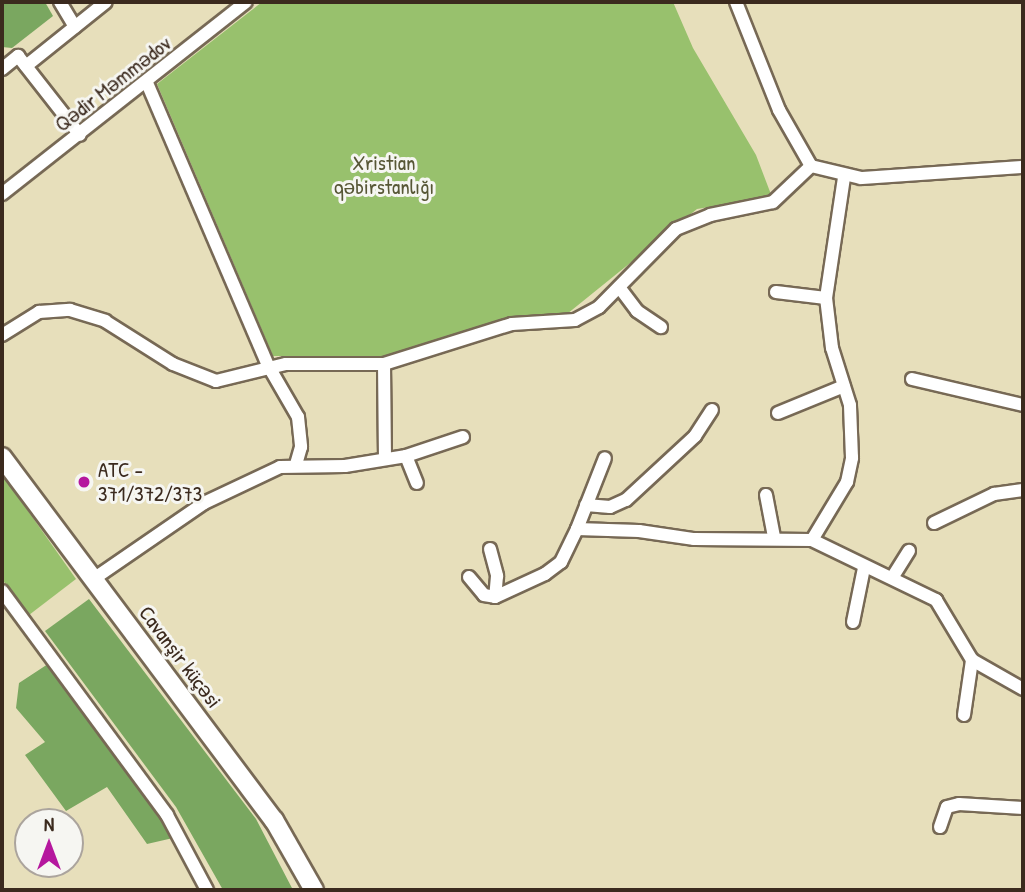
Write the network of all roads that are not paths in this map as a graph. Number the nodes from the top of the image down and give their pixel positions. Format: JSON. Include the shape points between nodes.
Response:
{"nodes":[{"id":1,"x":60,"y":2,"type":"edge"},
{"id":2,"x":106,"y":2,"type":"edge"},
{"id":3,"x":246,"y":2,"type":"edge"},
{"id":4,"x":736,"y":2,"type":"edge"},
{"id":5,"x":75,"y":27,"type":"junction"},
{"id":6,"x":26,"y":66,"type":"junction"},
{"id":7,"x":2,"y":69,"type":"edge"},
{"id":8,"x":147,"y":83,"type":"junction"},
{"id":9,"x":80,"y":135,"type":"junction"},
{"id":10,"x":811,"y":166,"type":"junction"},
{"id":11,"x":1023,"y":167,"type":"edge"},
{"id":12,"x":844,"y":177,"type":"junction"},
{"id":13,"x":2,"y":194,"type":"edge"},
{"id":14,"x":619,"y":287,"type":"junction"},
{"id":15,"x":776,"y":292,"type":"dead end"},
{"id":16,"x":825,"y":298,"type":"junction"},
{"id":17,"x":661,"y":327,"type":"dead end"},
{"id":18,"x":2,"y":335,"type":"edge"},
{"id":19,"x":384,"y":364,"type":"junction"},
{"id":20,"x":269,"y":367,"type":"junction"},
{"id":21,"x":912,"y":379,"type":"dead end"},
{"id":22,"x":844,"y":386,"type":"junction"},
{"id":23,"x":1023,"y":405,"type":"edge"},
{"id":24,"x":712,"y":410,"type":"dead end"},
{"id":25,"x":778,"y":413,"type":"dead end"},
{"id":26,"x":463,"y":437,"type":"dead end"},
{"id":27,"x":406,"y":456,"type":"junction"},
{"id":28,"x":2,"y":457,"type":"edge"},
{"id":29,"x":385,"y":458,"type":"junction"},
{"id":30,"x":605,"y":458,"type":"dead end"},
{"id":31,"x":296,"y":465,"type":"junction"},
{"id":32,"x":417,"y":484,"type":"dead end"},
{"id":33,"x":1023,"y":490,"type":"edge"},
{"id":34,"x":766,"y":495,"type":"dead end"},
{"id":35,"x":586,"y":505,"type":"junction"},
{"id":36,"x":934,"y":523,"type":"dead end"},
{"id":37,"x":577,"y":529,"type":"junction"},
{"id":38,"x":774,"y":537,"type":"junction"},
{"id":39,"x":812,"y":540,"type":"junction"},
{"id":40,"x":490,"y":549,"type":"dead end"},
{"id":41,"x":909,"y":551,"type":"dead end"},
{"id":42,"x":864,"y":568,"type":"junction"},
{"id":43,"x":469,"y":577,"type":"dead end"},
{"id":44,"x":892,"y":578,"type":"junction"},
{"id":45,"x":92,"y":580,"type":"junction"},
{"id":46,"x":2,"y":592,"type":"edge"},
{"id":47,"x":495,"y":597,"type":"junction"},
{"id":48,"x":853,"y":622,"type":"dead end"},
{"id":49,"x":972,"y":660,"type":"junction"},
{"id":50,"x":1023,"y":689,"type":"edge"},
{"id":51,"x":964,"y":715,"type":"dead end"},
{"id":52,"x":1023,"y":808,"type":"edge"},
{"id":53,"x":940,"y":827,"type":"dead end"},
{"id":54,"x":207,"y":890,"type":"edge"},
{"id":55,"x":313,"y":890,"type":"edge"}],
"edges":[{"from":1,"to":5,"type":"street"},
{"from":2,"to":5,"type":"street"},
{"from":3,"to":8,"type":"street","name":"Qədir Məmmədov"},
{"from":4,"to":10,"type":"street","via":[[779,110]]},
{"from":5,"to":6,"type":"street"},
{"from":6,"to":7,"type":"street","via":[[18,56]]},
{"from":6,"to":9,"type":"street"},
{"from":8,"to":9,"type":"street","name":"Qədir Məmmədov"},
{"from":8,"to":20,"type":"street"},
{"from":9,"to":13,"type":"street","name":"Qədir Məmmədov"},
{"from":10,"to":12,"type":"street"},
{"from":10,"to":14,"type":"street","via":[[773,202],[710,215],[676,229]]},
{"from":11,"to":12,"type":"street"},
{"from":12,"to":16,"type":"street"},
{"from":14,"to":17,"type":"street","via":[[637,311]]},
{"from":14,"to":19,"type":"street","via":[[599,307],[575,320],[512,324]]},
{"from":15,"to":16,"type":"street"},
{"from":16,"to":22,"type":"street","via":[[832,348]]},
{"from":18,"to":20,"type":"street","via":[[39,312],[70,310],[106,321],[173,364],[216,381]]},
{"from":19,"to":20,"type":"street"},
{"from":19,"to":29,"type":"street"},
{"from":20,"to":31,"type":"street","via":[[302,428]]},
{"from":21,"to":23,"type":"street"},
{"from":22,"to":25,"type":"street"},
{"from":22,"to":39,"type":"street","via":[[851,419],[850,472]]},
{"from":24,"to":35,"type":"street","via":[[695,436],[626,500],[610,507]]},
{"from":26,"to":27,"type":"street"},
{"from":27,"to":29,"type":"street"},
{"from":27,"to":32,"type":"street"},
{"from":28,"to":45,"type":"street","name":"Cavanşir küçəsi"},
{"from":29,"to":31,"type":"street","via":[[345,466]]},
{"from":30,"to":35,"type":"street"},
{"from":31,"to":45,"type":"street","via":[[258,475],[204,503]]},
{"from":33,"to":36,"type":"street","via":[[994,494]]},
{"from":34,"to":38,"type":"street"},
{"from":35,"to":37,"type":"street"},
{"from":37,"to":38,"type":"street","via":[[639,530],[694,539]]},
{"from":37,"to":47,"type":"street","via":[[561,562],[545,575]]},
{"from":38,"to":39,"type":"street"},
{"from":39,"to":42,"type":"street"},
{"from":40,"to":47,"type":"street","via":[[497,576]]},
{"from":41,"to":44,"type":"street"},
{"from":42,"to":44,"type":"street"},
{"from":42,"to":48,"type":"street"},
{"from":43,"to":47,"type":"street","via":[[484,595]]},
{"from":44,"to":49,"type":"street","via":[[936,600]]},
{"from":45,"to":55,"type":"street","name":"Cavanşir küçəsi","via":[[274,820]]},
{"from":46,"to":54,"type":"street","via":[[167,815]]},
{"from":49,"to":50,"type":"street"},
{"from":49,"to":51,"type":"street"},
{"from":52,"to":53,"type":"street","via":[[959,804],[947,807]]}]}
